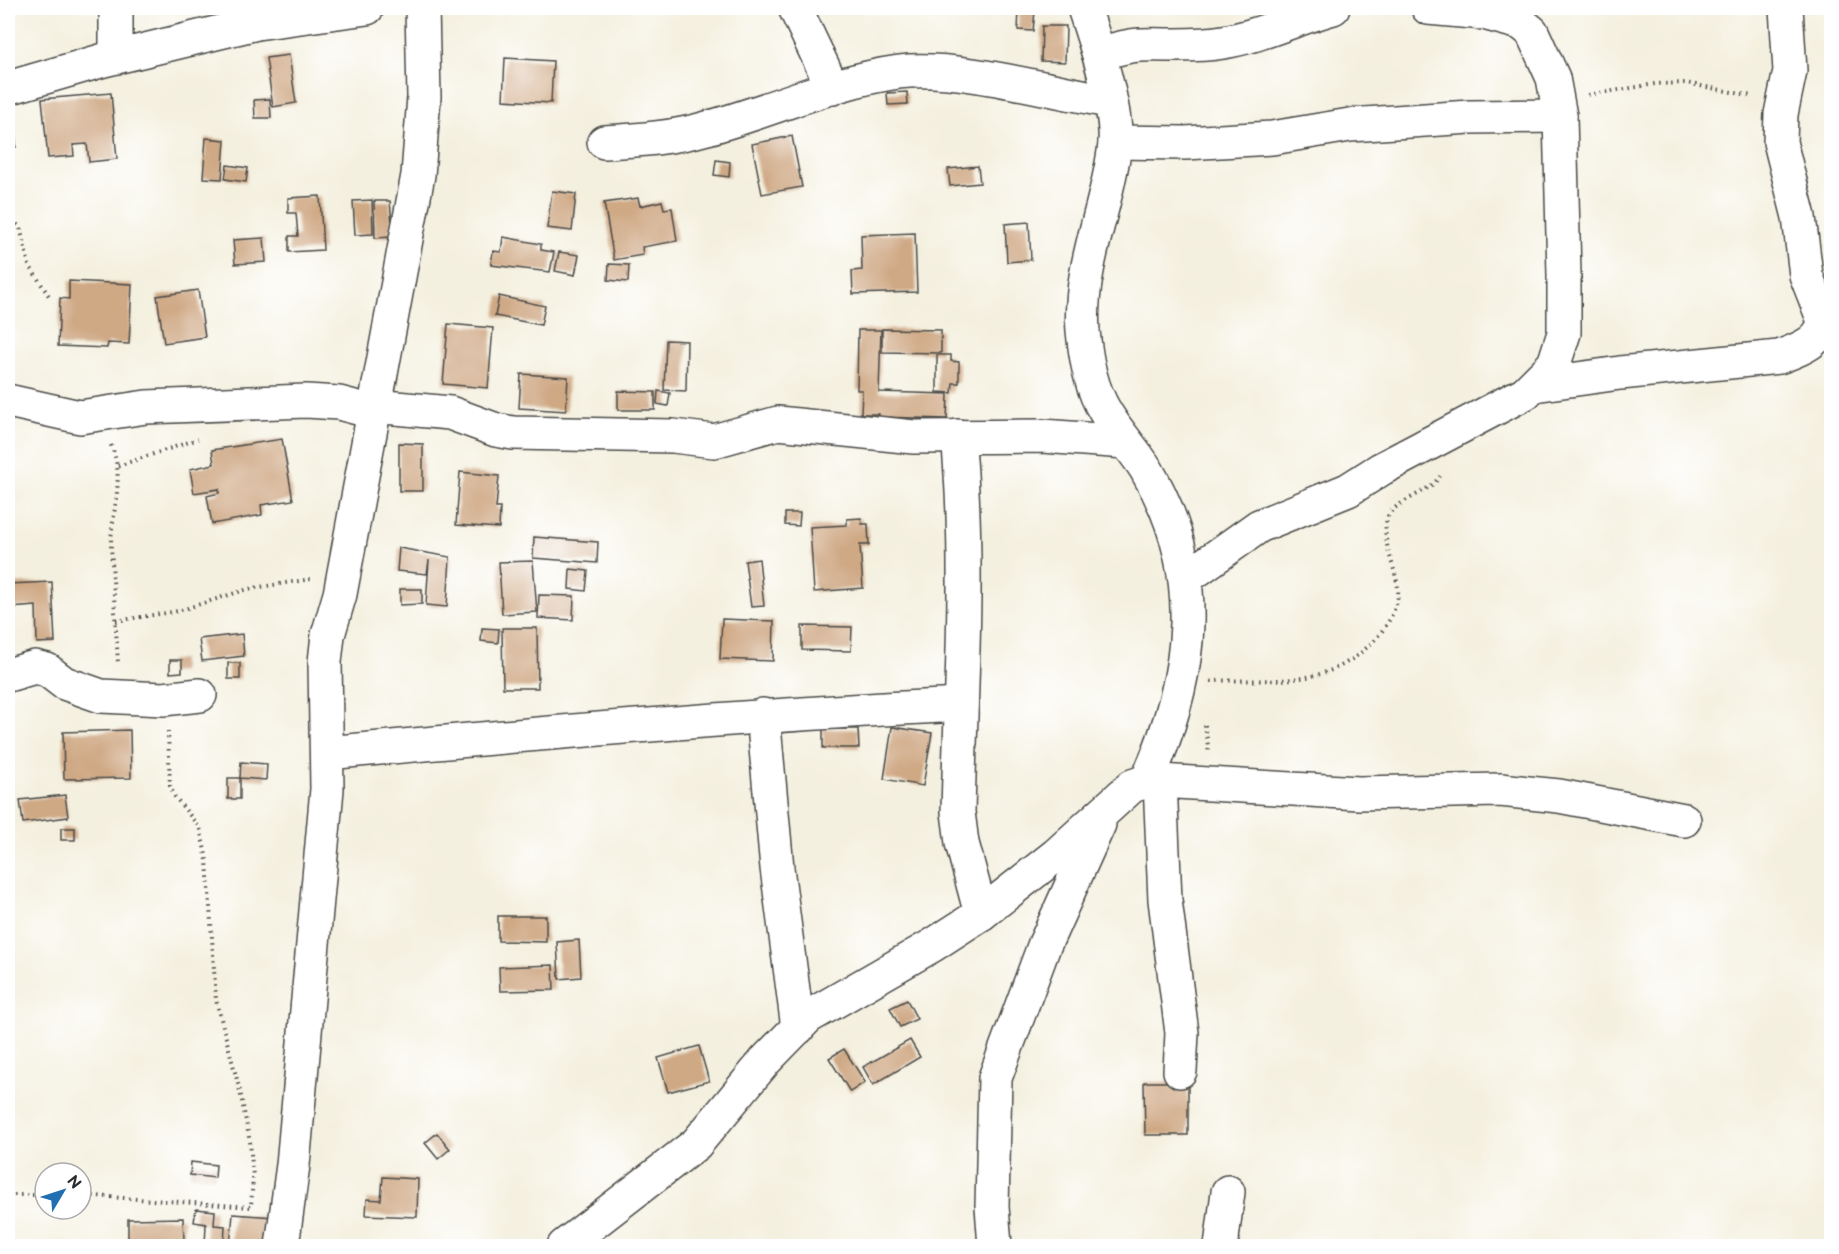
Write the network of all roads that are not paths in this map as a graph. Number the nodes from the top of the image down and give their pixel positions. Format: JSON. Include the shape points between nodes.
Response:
{"nodes":[{"id":1,"x":116,"y":8,"type":"edge"},
{"id":2,"x":367,"y":8,"type":"edge"},
{"id":3,"x":422,"y":8,"type":"edge"},
{"id":4,"x":795,"y":8,"type":"edge"},
{"id":5,"x":1084,"y":8,"type":"edge"},
{"id":6,"x":1333,"y":8,"type":"edge"},
{"id":7,"x":1428,"y":8,"type":"edge"},
{"id":8,"x":1785,"y":8,"type":"edge"},
{"id":9,"x":1099,"y":54,"type":"junction"},
{"id":10,"x":116,"y":57,"type":"junction"},
{"id":11,"x":8,"y":88,"type":"edge"},
{"id":12,"x":833,"y":88,"type":"junction"},
{"id":13,"x":1110,"y":101,"type":"junction"},
{"id":14,"x":1559,"y":109,"type":"junction"},
{"id":15,"x":604,"y":142,"type":"dead end"},
{"id":16,"x":1115,"y":142,"type":"junction"},
{"id":17,"x":1534,"y":385,"type":"junction"},
{"id":18,"x":8,"y":400,"type":"edge"},
{"id":19,"x":373,"y":409,"type":"junction"},
{"id":20,"x":958,"y":436,"type":"junction"},
{"id":21,"x":1126,"y":442,"type":"junction"},
{"id":22,"x":1186,"y":578,"type":"junction"},
{"id":23,"x":8,"y":675,"type":"edge"},
{"id":24,"x":200,"y":695,"type":"dead end"},
{"id":25,"x":961,"y":705,"type":"junction"},
{"id":26,"x":763,"y":715,"type":"junction"},
{"id":27,"x":327,"y":753,"type":"junction"},
{"id":28,"x":1153,"y":781,"type":"junction"},
{"id":29,"x":1104,"y":814,"type":"junction"},
{"id":30,"x":1684,"y":820,"type":"dead end"},
{"id":31,"x":981,"y":914,"type":"junction"},
{"id":32,"x":798,"y":1028,"type":"junction"},
{"id":33,"x":1180,"y":1071,"type":"dead end"},
{"id":34,"x":1228,"y":1192,"type":"dead end"},
{"id":35,"x":282,"y":1246,"type":"edge"},
{"id":36,"x":564,"y":1246,"type":"edge"},
{"id":37,"x":995,"y":1246,"type":"edge"},
{"id":38,"x":1221,"y":1246,"type":"edge"}],
"edges":[{"from":1,"to":10,"type":"street"},
{"from":2,"to":10,"type":"street","via":[[257,23]]},
{"from":3,"to":19,"type":"street","via":[[424,97],[418,175]]},
{"from":4,"to":12,"type":"street"},
{"from":5,"to":9,"type":"street"},
{"from":6,"to":9,"type":"street","via":[[1222,43],[1141,45]]},
{"from":7,"to":14,"type":"street","via":[[1484,13],[1521,22],[1532,32],[1553,78]]},
{"from":8,"to":17,"type":"street","via":[[1791,58],[1780,142],[1798,217],[1806,275],[1824,321],[1823,329],[1802,348],[1779,357]]},
{"from":9,"to":13,"type":"street"},
{"from":10,"to":11,"type":"street"},
{"from":12,"to":13,"type":"street","via":[[899,72],[934,71]]},
{"from":12,"to":15,"type":"street","via":[[679,135]]},
{"from":13,"to":16,"type":"street"},
{"from":14,"to":16,"type":"street","via":[[1350,126],[1272,138]]},
{"from":14,"to":17,"type":"street","via":[[1564,184],[1564,333],[1554,364]]},
{"from":16,"to":21,"type":"street","via":[[1085,285],[1083,331],[1090,378],[1105,412]]},
{"from":17,"to":22,"type":"street","via":[[1347,490],[1259,526]]},
{"from":18,"to":19,"type":"street","via":[[80,417],[198,404],[306,401]]},
{"from":19,"to":20,"type":"street","via":[[450,413],[513,433],[673,436],[714,441],[778,423],[914,437]]},
{"from":19,"to":27,"type":"street","via":[[344,573],[328,634]]},
{"from":20,"to":21,"type":"street"},
{"from":20,"to":25,"type":"street","via":[[966,562]]},
{"from":21,"to":22,"type":"street","via":[[1165,503],[1174,524]]},
{"from":22,"to":28,"type":"street","via":[[1181,687]]},
{"from":23,"to":24,"type":"street","via":[[34,667],[47,670],[77,689],[101,696],[167,699]]},
{"from":25,"to":26,"type":"street"},
{"from":25,"to":31,"type":"street","via":[[958,812]]},
{"from":26,"to":27,"type":"street"},
{"from":26,"to":32,"type":"street","via":[[777,868]]},
{"from":27,"to":35,"type":"street","via":[[315,929]]},
{"from":28,"to":29,"type":"street","via":[[1132,786]]},
{"from":28,"to":30,"type":"street","via":[[1359,793],[1500,790],[1559,796]]},
{"from":28,"to":33,"type":"street","via":[[1182,1033]]},
{"from":29,"to":31,"type":"street"},
{"from":29,"to":37,"type":"street","via":[[1044,946],[995,1078]]},
{"from":31,"to":32,"type":"street","via":[[840,996]]},
{"from":32,"to":36,"type":"street","via":[[696,1144]]},
{"from":34,"to":38,"type":"street"}]}
